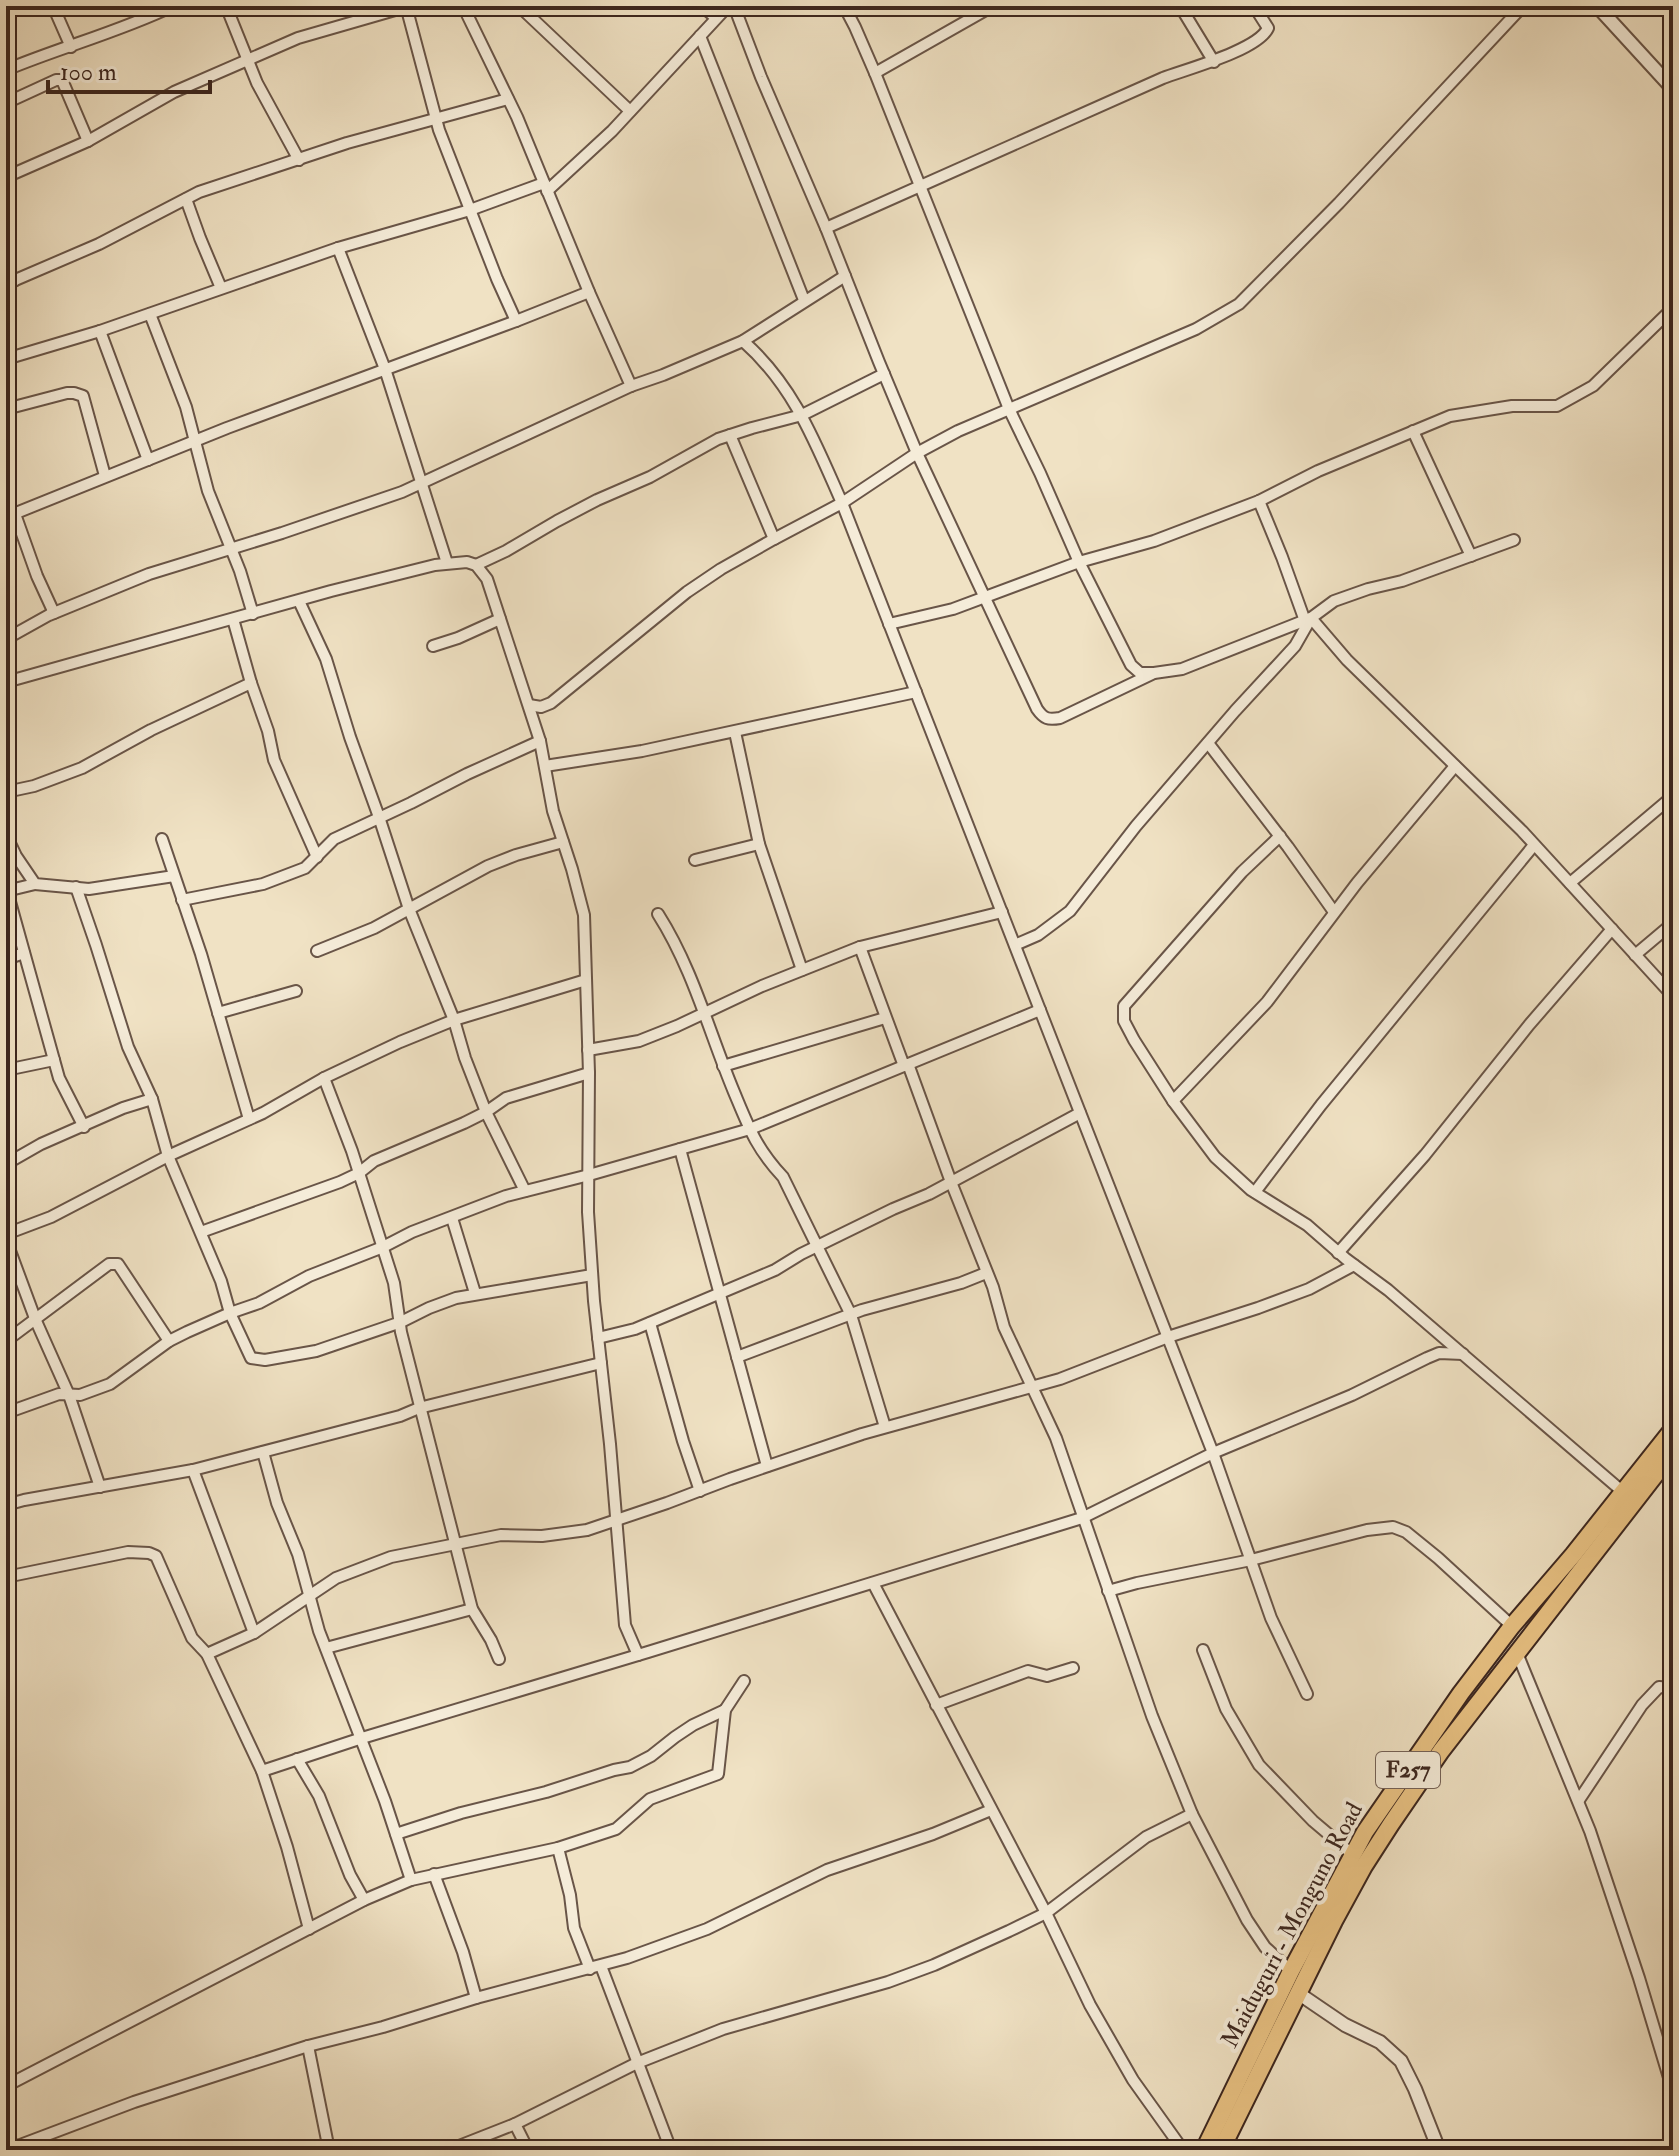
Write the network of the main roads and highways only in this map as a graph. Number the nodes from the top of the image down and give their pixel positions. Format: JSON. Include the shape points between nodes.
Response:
{"nodes":[{"id":1,"x":1671,"y":1442,"type":"edge"},
{"id":2,"x":1204,"y":2150,"type":"edge"},
{"id":3,"x":1221,"y":2150,"type":"edge"}],
"edges":[{"from":1,"to":2,"type":"main road","name":"Maiduguri - Monguno Road","number":"F257","via":[[1512,1626],[1365,1832]]},
{"from":1,"to":3,"type":"main road","name":"Maiduguri - Monguno Road","number":"F257","via":[[1441,1751],[1364,1866]]}]}
